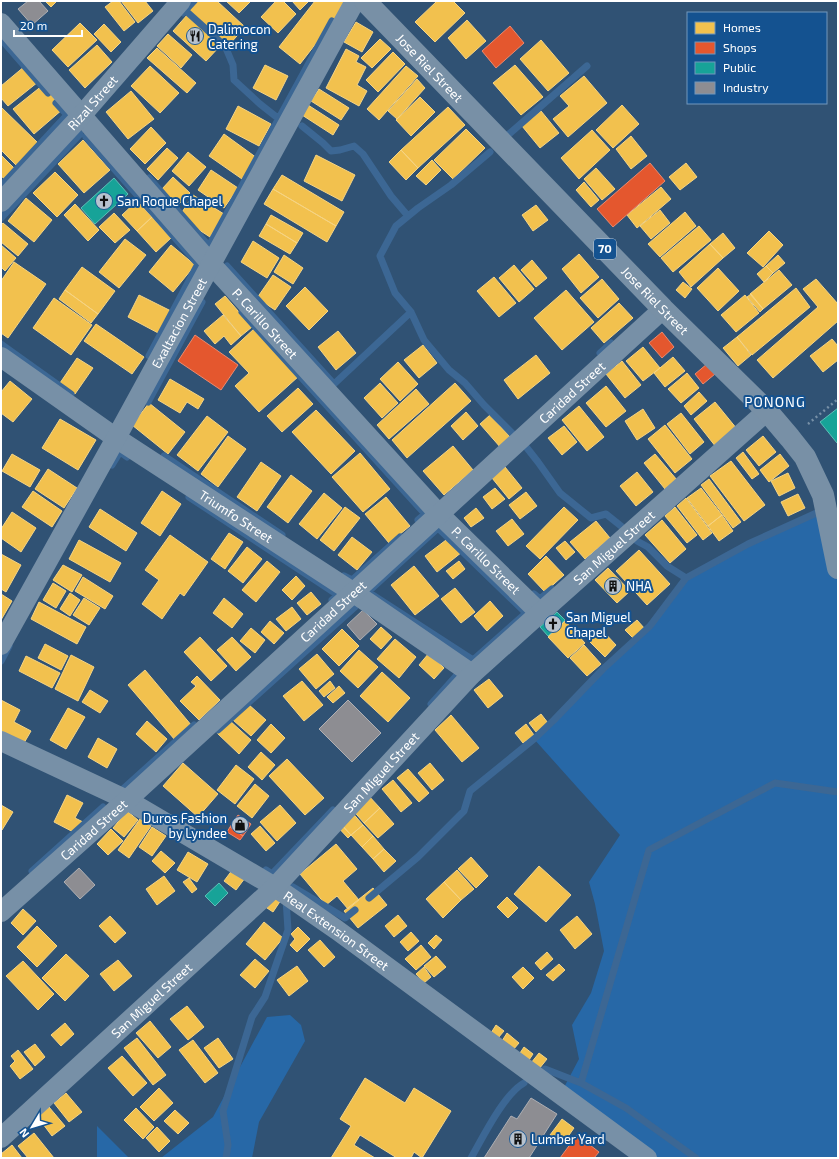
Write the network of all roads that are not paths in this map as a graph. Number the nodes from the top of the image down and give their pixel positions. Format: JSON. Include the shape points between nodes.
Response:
{"nodes":[{"id":1,"x":181,"y":1,"type":"edge"},
{"id":2,"x":355,"y":1,"type":"edge"},
{"id":3,"x":364,"y":1,"type":"edge"},
{"id":4,"x":1,"y":23,"type":"edge"},
{"id":5,"x":81,"y":116,"type":"junction"},
{"id":6,"x":1,"y":202,"type":"edge"},
{"id":7,"x":211,"y":264,"type":"junction"},
{"id":8,"x":663,"y":309,"type":"junction"},
{"id":9,"x":1,"y":357,"type":"edge"},
{"id":10,"x":767,"y":411,"type":"junction"},
{"id":11,"x":116,"y":438,"type":"junction"},
{"id":12,"x":439,"y":514,"type":"junction"},
{"id":13,"x":838,"y":568,"type":"edge"},
{"id":14,"x":354,"y":593,"type":"junction"},
{"id":15,"x":540,"y":612,"type":"junction"},
{"id":16,"x":1,"y":645,"type":"edge"},
{"id":17,"x":472,"y":674,"type":"junction"},
{"id":18,"x":1,"y":741,"type":"edge"},
{"id":19,"x":127,"y":800,"type":"junction"},
{"id":20,"x":275,"y":887,"type":"junction"},
{"id":21,"x":1,"y":912,"type":"edge"},
{"id":22,"x":1,"y":1138,"type":"edge"},
{"id":23,"x":647,"y":1158,"type":"edge"}],
"edges":[{"from":1,"to":5,"type":"street","name":"Rizal Street"},
{"from":2,"to":7,"type":"street","name":"Exaltacion Street"},
{"from":3,"to":8,"type":"highway","name":"Jose Riel Street","number":"70"},
{"from":4,"to":5,"type":"street","name":"P. Carillo Street"},
{"from":5,"to":6,"type":"street","name":"Rizal Street"},
{"from":5,"to":7,"type":"street","name":"P. Carillo Street"},
{"from":7,"to":11,"type":"street","name":"Exaltacion Street"},
{"from":7,"to":12,"type":"street","name":"P. Carillo Street"},
{"from":8,"to":10,"type":"highway","name":"Jose Riel Street","number":"70"},
{"from":8,"to":12,"type":"street","name":"Caridad Street"},
{"from":9,"to":11,"type":"street","name":"Triumfo Street"},
{"from":10,"to":13,"type":"highway","name":"Jose Riel Street","number":"70","via":[[805,457],[823,495]]},
{"from":10,"to":15,"type":"street","name":"San Miguel Street"},
{"from":11,"to":14,"type":"street","name":"Triumfo Street"},
{"from":11,"to":16,"type":"street","name":"Exaltacion Street"},
{"from":12,"to":14,"type":"street","name":"Caridad Street"},
{"from":12,"to":15,"type":"street","name":"P. Carillo Street"},
{"from":14,"to":17,"type":"street","name":"Triumfo Street"},
{"from":14,"to":19,"type":"street","name":"Caridad Street"},
{"from":15,"to":17,"type":"street","name":"San Miguel Street"},
{"from":17,"to":20,"type":"street","name":"San Miguel Street"},
{"from":18,"to":19,"type":"street","name":"Real Extension Street"},
{"from":19,"to":20,"type":"street","name":"Real Extension Street"},
{"from":19,"to":21,"type":"street","name":"Caridad Street"},
{"from":20,"to":22,"type":"street","name":"San Miguel Street"},
{"from":20,"to":23,"type":"street","name":"Real Extension Street"}]}
